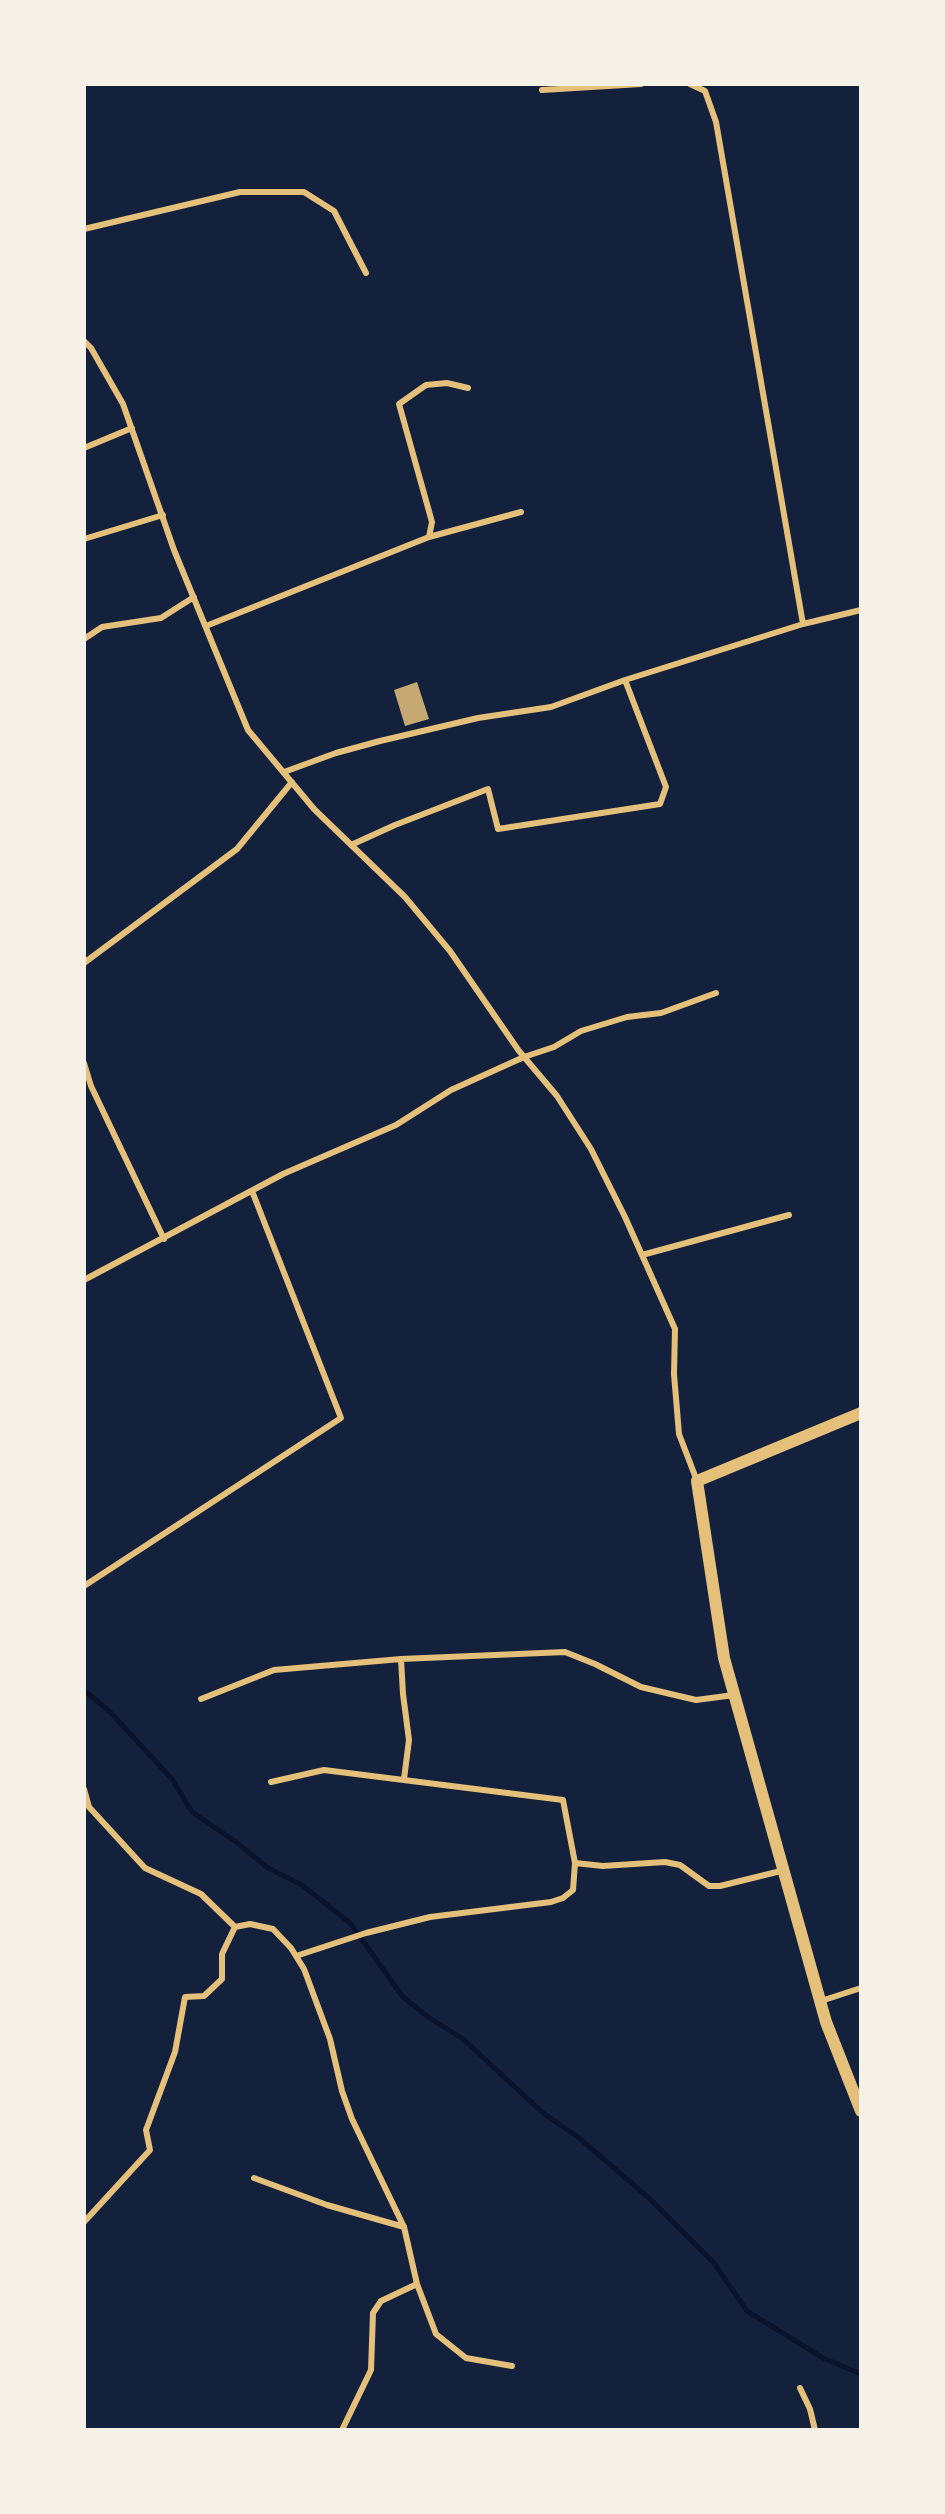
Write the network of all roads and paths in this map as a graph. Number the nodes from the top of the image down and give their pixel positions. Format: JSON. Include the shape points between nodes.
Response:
{"nodes":[{"id":1,"x":641,"y":84,"type":"edge"},
{"id":2,"x":690,"y":84,"type":"edge"},
{"id":3,"x":542,"y":90,"type":"dead end"},
{"id":4,"x":84,"y":229,"type":"edge"},
{"id":5,"x":366,"y":273,"type":"dead end"},
{"id":6,"x":84,"y":341,"type":"edge"},
{"id":7,"x":468,"y":388,"type":"dead end"},
{"id":8,"x":132,"y":428,"type":"junction"},
{"id":9,"x":84,"y":448,"type":"edge"},
{"id":10,"x":521,"y":512,"type":"dead end"},
{"id":11,"x":163,"y":515,"type":"junction"},
{"id":12,"x":429,"y":537,"type":"junction"},
{"id":13,"x":84,"y":539,"type":"edge"},
{"id":14,"x":194,"y":597,"type":"junction"},
{"id":15,"x":861,"y":610,"type":"edge"},
{"id":16,"x":803,"y":624,"type":"junction"},
{"id":17,"x":206,"y":626,"type":"junction"},
{"id":18,"x":84,"y":639,"type":"edge"},
{"id":19,"x":625,"y":680,"type":"junction"},
{"id":20,"x":284,"y":772,"type":"junction"},
{"id":21,"x":292,"y":782,"type":"junction"},
{"id":22,"x":351,"y":845,"type":"junction"},
{"id":23,"x":84,"y":963,"type":"edge"},
{"id":24,"x":716,"y":993,"type":"dead end"},
{"id":25,"x":524,"y":1057,"type":"junction"},
{"id":26,"x":84,"y":1063,"type":"edge"},
{"id":27,"x":252,"y":1191,"type":"junction"},
{"id":28,"x":789,"y":1215,"type":"dead end"},
{"id":29,"x":164,"y":1239,"type":"junction"},
{"id":30,"x":642,"y":1255,"type":"junction"},
{"id":31,"x":84,"y":1280,"type":"edge"},
{"id":32,"x":861,"y":1413,"type":"edge"},
{"id":33,"x":698,"y":1481,"type":"junction"},
{"id":34,"x":84,"y":1586,"type":"edge"},
{"id":35,"x":401,"y":1659,"type":"junction"},
{"id":36,"x":734,"y":1695,"type":"junction"},
{"id":37,"x":201,"y":1699,"type":"dead end"},
{"id":38,"x":404,"y":1779,"type":"junction"},
{"id":39,"x":271,"y":1782,"type":"dead end"},
{"id":40,"x":84,"y":1789,"type":"edge"},
{"id":41,"x":575,"y":1863,"type":"junction"},
{"id":42,"x":785,"y":1870,"type":"junction"},
{"id":43,"x":235,"y":1927,"type":"junction"},
{"id":44,"x":296,"y":1956,"type":"junction"},
{"id":45,"x":861,"y":1988,"type":"edge"},
{"id":46,"x":821,"y":2001,"type":"junction"},
{"id":47,"x":861,"y":2111,"type":"edge"},
{"id":48,"x":254,"y":2178,"type":"dead end"},
{"id":49,"x":84,"y":2222,"type":"edge"},
{"id":50,"x":404,"y":2227,"type":"junction"},
{"id":51,"x":417,"y":2284,"type":"junction"},
{"id":52,"x":512,"y":2366,"type":"dead end"},
{"id":53,"x":800,"y":2388,"type":"dead end"},
{"id":54,"x":342,"y":2430,"type":"edge"},
{"id":55,"x":814,"y":2430,"type":"edge"}],
"edges":[{"from":1,"to":3,"type":"street"},
{"from":2,"to":16,"type":"street","via":[[705,91],[716,122]]},
{"from":4,"to":5,"type":"street","via":[[240,192],[304,192],[334,211]]},
{"from":6,"to":8,"type":"street","via":[[123,404]]},
{"from":7,"to":12,"type":"street","via":[[447,383],[426,385],[399,404],[432,522]]},
{"from":8,"to":9,"type":"street"},
{"from":8,"to":11,"type":"street"},
{"from":10,"to":12,"type":"street"},
{"from":11,"to":13,"type":"street"},
{"from":11,"to":14,"type":"street"},
{"from":12,"to":17,"type":"street"},
{"from":14,"to":17,"type":"street"},
{"from":14,"to":18,"type":"street","via":[[161,618],[102,627]]},
{"from":15,"to":16,"type":"street"},
{"from":16,"to":19,"type":"street"},
{"from":17,"to":20,"type":"street","via":[[248,730]]},
{"from":19,"to":20,"type":"street","via":[[551,707],[478,718],[380,741]]},
{"from":19,"to":22,"type":"street","via":[[666,787],[660,804],[498,829],[488,789]]},
{"from":20,"to":21,"type":"street"},
{"from":21,"to":22,"type":"street"},
{"from":21,"to":23,"type":"street","via":[[237,849]]},
{"from":22,"to":25,"type":"street","via":[[405,897],[450,951]]},
{"from":24,"to":25,"type":"street","via":[[660,1012],[581,1031],[554,1047]]},
{"from":25,"to":27,"type":"street","via":[[451,1090],[396,1125]]},
{"from":25,"to":30,"type":"street","via":[[557,1096],[591,1149]]},
{"from":26,"to":29,"type":"street","via":[[91,1086]]},
{"from":27,"to":29,"type":"street"},
{"from":27,"to":34,"type":"street","via":[[341,1418]]},
{"from":28,"to":30,"type":"street"},
{"from":29,"to":31,"type":"street"},
{"from":30,"to":33,"type":"street","via":[[675,1329],[674,1374],[680,1434]]},
{"from":32,"to":33,"type":"main road"},
{"from":33,"to":36,"type":"main road","via":[[724,1658]]},
{"from":35,"to":36,"type":"street","via":[[565,1652],[641,1687],[696,1700]]},
{"from":35,"to":37,"type":"street","via":[[274,1670]]},
{"from":35,"to":38,"type":"street","via":[[409,1740]]},
{"from":36,"to":42,"type":"main road"},
{"from":38,"to":39,"type":"street","via":[[324,1770]]},
{"from":38,"to":41,"type":"street","via":[[564,1800]]},
{"from":40,"to":43,"type":"street","via":[[89,1807],[145,1868],[201,1894]]},
{"from":41,"to":42,"type":"street","via":[[603,1866],[665,1862],[680,1865],[709,1886]]},
{"from":41,"to":44,"type":"street","via":[[573,1890],[564,1898],[430,1917]]},
{"from":42,"to":46,"type":"main road"},
{"from":43,"to":44,"type":"street","via":[[250,1924],[273,1929]]},
{"from":43,"to":49,"type":"street","via":[[222,1954],[222,1979],[204,1996],[185,1997],[175,2052],[147,2130],[150,2150]]},
{"from":44,"to":50,"type":"street","via":[[330,2039],[352,2119]]},
{"from":45,"to":46,"type":"street"},
{"from":46,"to":47,"type":"main road"},
{"from":48,"to":50,"type":"street"},
{"from":50,"to":51,"type":"street"},
{"from":51,"to":52,"type":"street","via":[[436,2334],[466,2358]]},
{"from":51,"to":54,"type":"street","via":[[381,2301],[373,2313],[371,2370]]},
{"from":53,"to":55,"type":"street"}]}
